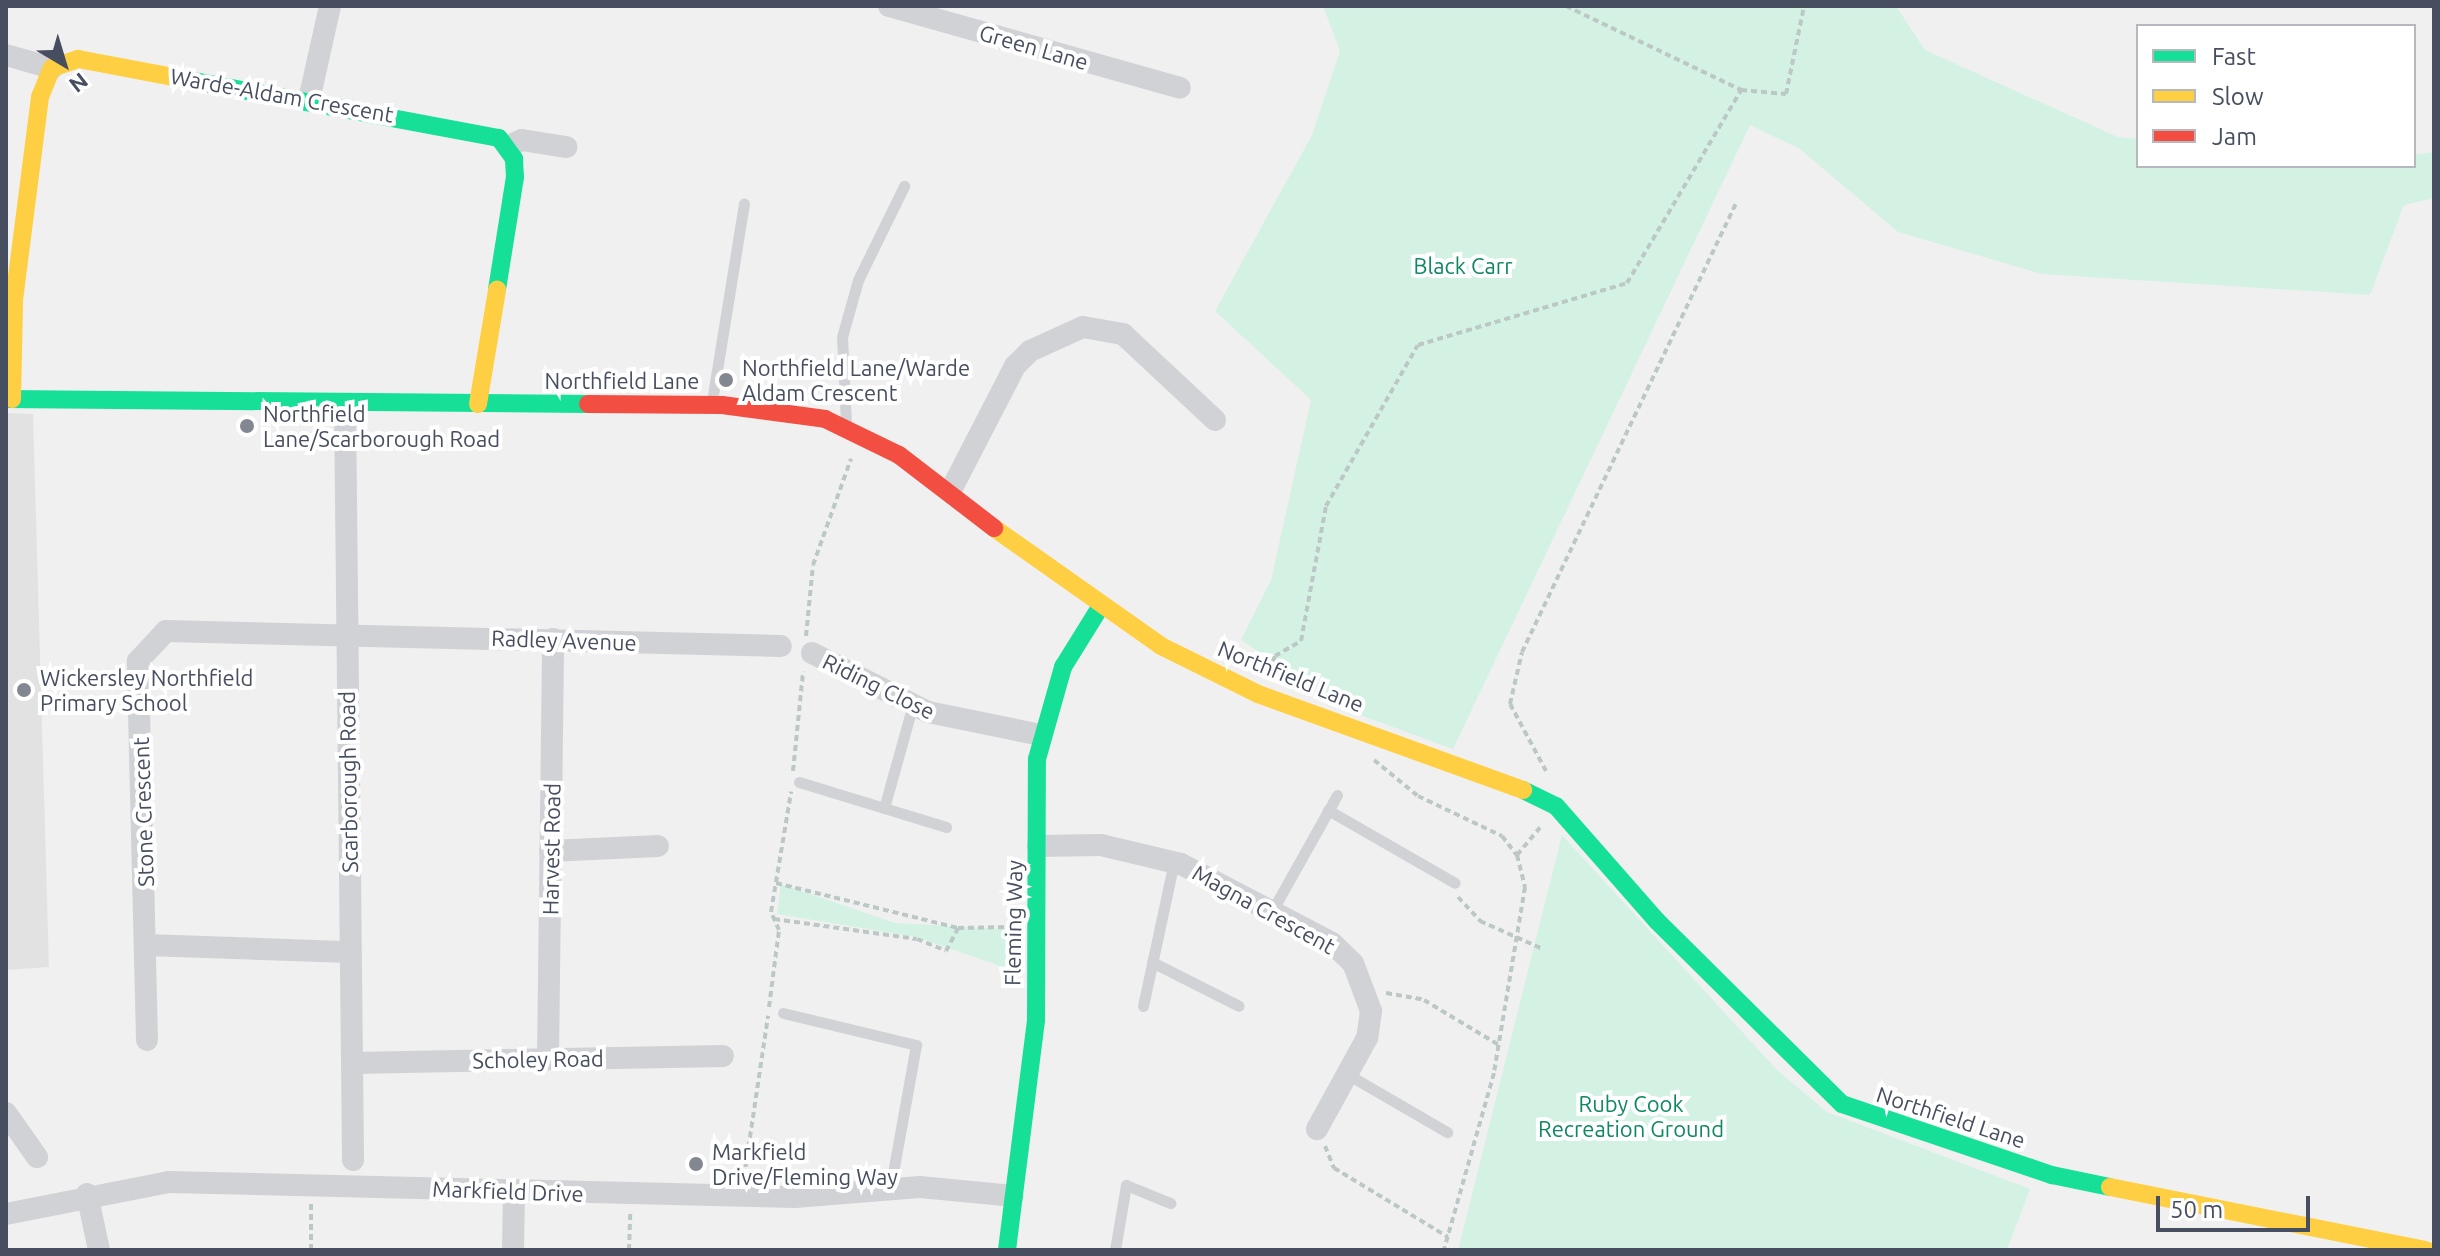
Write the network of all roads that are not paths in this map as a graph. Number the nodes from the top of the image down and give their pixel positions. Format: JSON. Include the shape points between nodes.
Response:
{"nodes":[{"id":1,"x":330,"y":6,"type":"edge"},
{"id":2,"x":889,"y":6,"type":"edge"},
{"id":3,"x":6,"y":55,"type":"edge"},
{"id":4,"x":52,"y":68,"type":"junction"},
{"id":5,"x":1180,"y":88,"type":"dead end"},
{"id":6,"x":309,"y":100,"type":"junction"},
{"id":7,"x":509,"y":146,"type":"junction"},
{"id":8,"x":566,"y":147,"type":"dead end"},
{"id":9,"x":904,"y":186,"type":"dead end"},
{"id":10,"x":744,"y":204,"type":"dead end"},
{"id":11,"x":9,"y":399,"type":"edge"},
{"id":12,"x":478,"y":404,"type":"junction"},
{"id":13,"x":345,"y":405,"type":"junction"},
{"id":14,"x":711,"y":405,"type":"junction"},
{"id":15,"x":1215,"y":420,"type":"dead end"},
{"id":16,"x":853,"y":432,"type":"junction"},
{"id":17,"x":951,"y":490,"type":"junction"},
{"id":18,"x":1099,"y":609,"type":"junction"},
{"id":19,"x":346,"y":634,"type":"junction"},
{"id":20,"x":553,"y":639,"type":"junction"},
{"id":21,"x":781,"y":646,"type":"dead end"},
{"id":22,"x":808,"y":649,"type":"road end"},
{"id":23,"x":913,"y":704,"type":"junction"},
{"id":24,"x":1041,"y":735,"type":"junction"},
{"id":25,"x":799,"y":782,"type":"dead end"},
{"id":26,"x":1337,"y":795,"type":"dead end"},
{"id":27,"x":884,"y":808,"type":"junction"},
{"id":28,"x":1328,"y":810,"type":"junction"},
{"id":29,"x":946,"y":827,"type":"dead end"},
{"id":30,"x":658,"y":846,"type":"dead end"},
{"id":31,"x":1038,"y":846,"type":"junction"},
{"id":32,"x":550,"y":851,"type":"junction"},
{"id":33,"x":1174,"y":862,"type":"junction"},
{"id":34,"x":1455,"y":883,"type":"road end"},
{"id":35,"x":1272,"y":911,"type":"junction"},
{"id":36,"x":146,"y":945,"type":"junction"},
{"id":37,"x":350,"y":952,"type":"junction"},
{"id":38,"x":1152,"y":962,"type":"junction"},
{"id":39,"x":1143,"y":1006,"type":"dead end"},
{"id":40,"x":1239,"y":1006,"type":"dead end"},
{"id":41,"x":783,"y":1013,"type":"dead end"},
{"id":42,"x":147,"y":1040,"type":"dead end"},
{"id":43,"x":723,"y":1056,"type":"dead end"},
{"id":44,"x":548,"y":1059,"type":"junction"},
{"id":45,"x":353,"y":1063,"type":"junction"},
{"id":46,"x":1347,"y":1074,"type":"junction"},
{"id":47,"x":6,"y":1113,"type":"edge"},
{"id":48,"x":1317,"y":1129,"type":"road end"},
{"id":49,"x":1447,"y":1132,"type":"dead end"},
{"id":50,"x":37,"y":1157,"type":"dead end"},
{"id":51,"x":353,"y":1160,"type":"dead end"},
{"id":52,"x":890,"y":1189,"type":"junction"},
{"id":53,"x":514,"y":1192,"type":"junction"},
{"id":54,"x":87,"y":1194,"type":"junction"},
{"id":55,"x":1013,"y":1196,"type":"junction"},
{"id":56,"x":1170,"y":1203,"type":"dead end"},
{"id":57,"x":6,"y":1214,"type":"edge"},
{"id":58,"x":99,"y":1250,"type":"edge"},
{"id":59,"x":513,"y":1250,"type":"edge"},
{"id":60,"x":1007,"y":1250,"type":"edge"},
{"id":61,"x":1115,"y":1250,"type":"edge"},
{"id":62,"x":2426,"y":1250,"type":"edge"}],
"edges":[{"from":1,"to":6,"type":"street"},
{"from":2,"to":5,"type":"street","name":"Green Lane"},
{"from":3,"to":4,"type":"street","name":"Warde-Aldam Crescent"},
{"from":4,"to":6,"type":"street","name":"Warde-Aldam Crescent","via":[[78,59]]},
{"from":4,"to":11,"type":"street","via":[[40,97],[14,300]]},
{"from":6,"to":7,"type":"street","name":"Warde-Aldam Crescent","via":[[486,132]]},
{"from":7,"to":8,"type":"street","name":"Warde-Aldam Crescent","via":[[522,140]]},
{"from":7,"to":12,"type":"street","via":[[515,177]]},
{"from":9,"to":16,"type":"lane","via":[[858,280],[842,337]]},
{"from":10,"to":14,"type":"lane"},
{"from":11,"to":13,"type":"street","name":"Northfield Lane"},
{"from":12,"to":13,"type":"street","name":"Northfield Lane"},
{"from":12,"to":14,"type":"street","name":"Northfield Lane"},
{"from":13,"to":19,"type":"street","name":"Scarborough Road"},
{"from":14,"to":16,"type":"street","name":"Northfield Lane","via":[[771,408]]},
{"from":15,"to":17,"type":"street","via":[[1123,334],[1083,327],[1030,351],[1015,366]]},
{"from":16,"to":17,"type":"street","name":"Northfield Lane"},
{"from":17,"to":18,"type":"street","name":"Northfield Lane"},
{"from":18,"to":24,"type":"street","name":"Fleming Way","via":[[1063,667]]},
{"from":18,"to":62,"type":"street","name":"Northfield Lane","via":[[1258,694],[1475,768],[1556,806],[1657,921],[1842,1104],[2052,1175]]},
{"from":19,"to":20,"type":"street","name":"Radley Avenue"},
{"from":19,"to":36,"type":"street","name":"Stone Crescent","via":[[181,629],[149,642],[138,661]]},
{"from":19,"to":37,"type":"street","name":"Scarborough Road"},
{"from":20,"to":21,"type":"street","name":"Radley Avenue"},
{"from":20,"to":32,"type":"street","name":"Harvest Road"},
{"from":22,"to":23,"type":"street","name":"Riding Close"},
{"from":23,"to":24,"type":"street","name":"Riding Close","via":[[962,723]]},
{"from":23,"to":27,"type":"lane"},
{"from":24,"to":31,"type":"street","name":"Fleming Way"},
{"from":25,"to":27,"type":"lane"},
{"from":26,"to":28,"type":"lane"},
{"from":27,"to":29,"type":"lane"},
{"from":28,"to":34,"type":"lane"},
{"from":28,"to":35,"type":"lane"},
{"from":30,"to":32,"type":"street"},
{"from":31,"to":33,"type":"street","name":"Magna Crescent","via":[[1101,845]]},
{"from":31,"to":55,"type":"street","name":"Fleming Way","via":[[1036,1031]]},
{"from":32,"to":44,"type":"street","name":"Harvest Road"},
{"from":33,"to":35,"type":"street","name":"Magna Crescent"},
{"from":33,"to":38,"type":"lane"},
{"from":35,"to":46,"type":"street","name":"Magna Crescent","via":[[1332,943],[1367,990],[1367,1038]]},
{"from":36,"to":37,"type":"street"},
{"from":36,"to":42,"type":"street","name":"Stone Crescent"},
{"from":37,"to":45,"type":"street","name":"Scarborough Road"},
{"from":38,"to":39,"type":"lane"},
{"from":38,"to":40,"type":"lane"},
{"from":41,"to":52,"type":"lane","via":[[916,1045]]},
{"from":43,"to":44,"type":"street","name":"Scholey Road"},
{"from":44,"to":45,"type":"street","name":"Scholey Road"},
{"from":45,"to":51,"type":"street","name":"Scarborough Road"},
{"from":46,"to":48,"type":"street"},
{"from":46,"to":49,"type":"lane"},
{"from":47,"to":50,"type":"street"},
{"from":52,"to":53,"type":"street","name":"Markfield Drive"},
{"from":52,"to":55,"type":"street","name":"Markfield Drive"},
{"from":53,"to":54,"type":"street","name":"Markfield Drive","via":[[169,1182]]},
{"from":53,"to":59,"type":"street"},
{"from":54,"to":57,"type":"street","name":"Markfield Drive"},
{"from":54,"to":58,"type":"street"},
{"from":55,"to":60,"type":"street","name":"Fleming Way"},
{"from":56,"to":61,"type":"lane","via":[[1126,1185]]}]}
